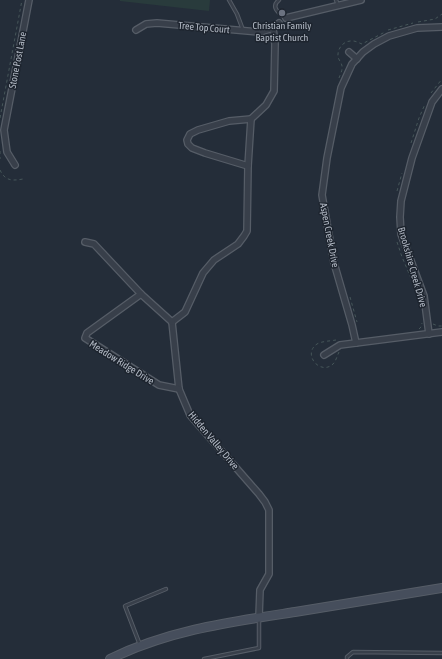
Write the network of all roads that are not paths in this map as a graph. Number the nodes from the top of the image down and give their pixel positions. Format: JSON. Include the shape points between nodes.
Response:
{"nodes":[{"id":1,"x":29,"y":0,"type":"edge"},
{"id":2,"x":229,"y":0,"type":"edge"},
{"id":3,"x":279,"y":0,"type":"edge"},
{"id":4,"x":360,"y":0,"type":"edge"},
{"id":5,"x":337,"y":3,"type":"edge"},
{"id":6,"x":286,"y":18,"type":"joint"},
{"id":7,"x":279,"y":23,"type":"dead end"},
{"id":8,"x":442,"y":27,"type":"edge"},
{"id":9,"x":273,"y":28,"type":"junction"},
{"id":10,"x":136,"y":30,"type":"dead end"},
{"id":11,"x":243,"y":31,"type":"junction"},
{"id":12,"x":349,"y":52,"type":"dead end"},
{"id":13,"x":357,"y":59,"type":"junction"},
{"id":14,"x":442,"y":89,"type":"edge"},
{"id":15,"x":251,"y":119,"type":"junction"},
{"id":16,"x":15,"y":165,"type":"dead end"},
{"id":17,"x":248,"y":166,"type":"junction"},
{"id":18,"x":84,"y":242,"type":"dead end"},
{"id":19,"x":141,"y":294,"type":"junction"},
{"id":20,"x":172,"y":322,"type":"junction"},
{"id":21,"x":442,"y":332,"type":"edge"},
{"id":22,"x":430,"y":334,"type":"junction"},
{"id":23,"x":356,"y":343,"type":"junction"},
{"id":24,"x":324,"y":355,"type":"dead end"},
{"id":25,"x":179,"y":388,"type":"junction"},
{"id":26,"x":442,"y":588,"type":"edge"},
{"id":27,"x":166,"y":589,"type":"dead end"},
{"id":28,"x":259,"y":617,"type":"junction"},
{"id":29,"x":140,"y":646,"type":"junction"},
{"id":30,"x":442,"y":653,"type":"edge"},
{"id":31,"x":110,"y":659,"type":"edge"},
{"id":32,"x":204,"y":659,"type":"edge"},
{"id":33,"x":347,"y":659,"type":"edge"}],
"edges":[{"from":1,"to":16,"type":"street","name":"Stone Post Lane","via":[[4,130],[7,152]]},
{"from":2,"to":11,"type":"lane"},
{"from":3,"to":6,"type":"lane","via":[[276,9]]},
{"from":4,"to":5,"type":"street"},
{"from":5,"to":6,"type":"street"},
{"from":7,"to":9,"type":"street"},
{"from":8,"to":13,"type":"street","name":"Aspen Creek Drive","via":[[417,28],[389,36],[368,48]]},
{"from":9,"to":11,"type":"street","name":"Tree Top Court","via":[[260,32]]},
{"from":9,"to":15,"type":"street","via":[[274,91],[266,105]]},
{"from":10,"to":11,"type":"street","name":"Tree Top Court","via":[[146,24],[157,23]]},
{"from":12,"to":13,"type":"street"},
{"from":13,"to":23,"type":"street","name":"Aspen Creek Drive","via":[[341,88],[322,195],[334,263]]},
{"from":14,"to":22,"type":"street","name":"Brookshire Creek Drive","via":[[432,102],[412,158],[401,201],[400,217],[401,234],[424,296]]},
{"from":15,"to":17,"type":"street"},
{"from":15,"to":17,"type":"street","via":[[228,121],[198,130],[190,134],[187,140],[192,148]]},
{"from":17,"to":20,"type":"street","via":[[247,231],[238,244],[214,260],[203,273],[185,312]]},
{"from":18,"to":19,"type":"street","via":[[94,244]]},
{"from":19,"to":20,"type":"street"},
{"from":19,"to":25,"type":"street","name":"Meadow Ridge Drive","via":[[87,333],[84,338],[159,385]]},
{"from":20,"to":25,"type":"street","name":"Hidden Valley Drive"},
{"from":21,"to":22,"type":"street"},
{"from":22,"to":23,"type":"street"},
{"from":23,"to":24,"type":"street","via":[[340,345]]},
{"from":25,"to":28,"type":"street","name":"Hidden Valley Drive","via":[[190,415],[260,494],[269,510],[268,574],[260,590]]},
{"from":26,"to":28,"type":"main road"},
{"from":27,"to":29,"type":"lane","via":[[125,606]]},
{"from":28,"to":29,"type":"main road","via":[[196,629]]},
{"from":28,"to":32,"type":"lane","via":[[260,648]]},
{"from":29,"to":31,"type":"main road"},
{"from":30,"to":33,"type":"lane","via":[[353,652]]}]}
